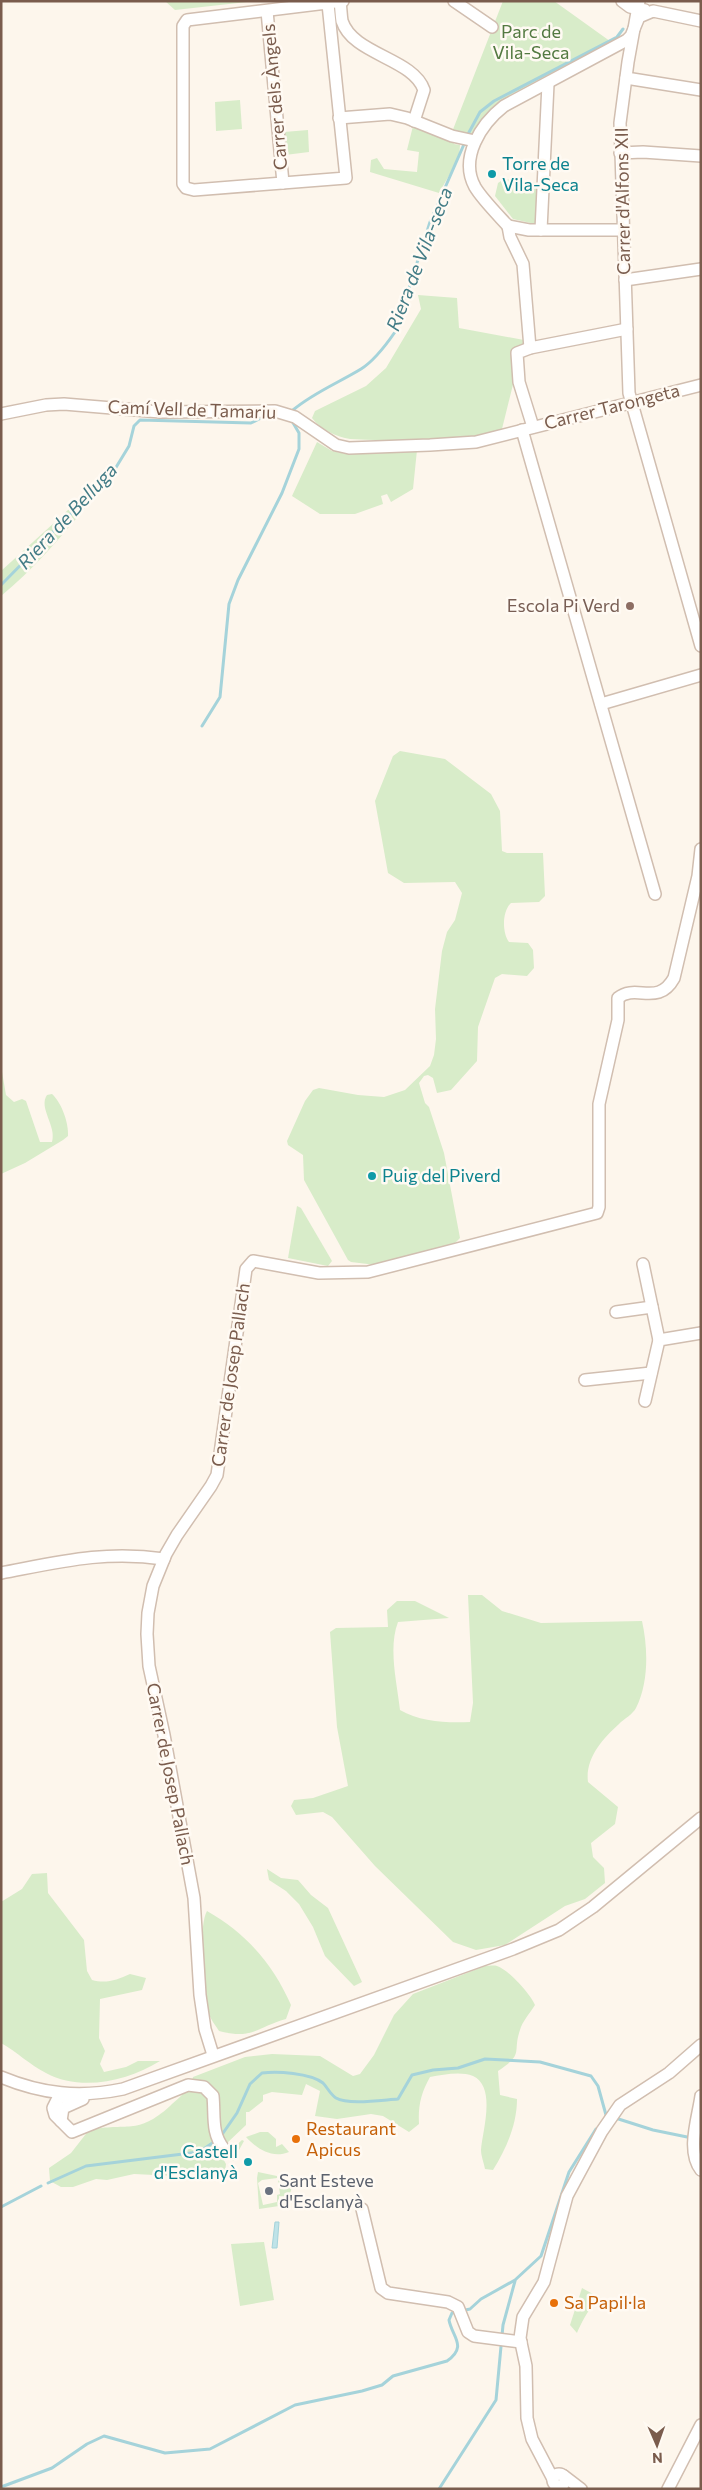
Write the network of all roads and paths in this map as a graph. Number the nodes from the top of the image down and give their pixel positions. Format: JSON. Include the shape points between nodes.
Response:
{"nodes":[{"id":1,"x":454,"y":1,"type":"edge"},
{"id":2,"x":622,"y":1,"type":"edge"},
{"id":3,"x":341,"y":2,"type":"edge"},
{"id":4,"x":328,"y":4,"type":"junction"},
{"id":5,"x":638,"y":5,"type":"edge"},
{"id":6,"x":267,"y":11,"type":"junction"},
{"id":7,"x":652,"y":12,"type":"junction"},
{"id":8,"x":701,"y":21,"type":"edge"},
{"id":9,"x":492,"y":27,"type":"dead end"},
{"id":10,"x":634,"y":29,"type":"junction"},
{"id":11,"x":626,"y":78,"type":"junction"},
{"id":12,"x":548,"y":84,"type":"junction"},
{"id":13,"x":701,"y":90,"type":"edge"},
{"id":14,"x":339,"y":118,"type":"junction"},
{"id":15,"x":414,"y":120,"type":"junction"},
{"id":16,"x":475,"y":141,"type":"junction"},
{"id":17,"x":620,"y":153,"type":"junction"},
{"id":18,"x":701,"y":156,"type":"edge"},
{"id":19,"x":283,"y":183,"type":"junction"},
{"id":20,"x":508,"y":226,"type":"junction"},
{"id":21,"x":541,"y":230,"type":"junction"},
{"id":22,"x":623,"y":230,"type":"junction"},
{"id":23,"x":701,"y":269,"type":"edge"},
{"id":24,"x":625,"y":280,"type":"junction"},
{"id":25,"x":627,"y":329,"type":"junction"},
{"id":26,"x":530,"y":348,"type":"junction"},
{"id":27,"x":701,"y":385,"type":"edge"},
{"id":28,"x":631,"y":402,"type":"junction"},
{"id":29,"x":1,"y":414,"type":"edge"},
{"id":30,"x":527,"y":428,"type":"junction"},
{"id":31,"x":701,"y":646,"type":"edge"},
{"id":32,"x":701,"y":675,"type":"edge"},
{"id":33,"x":601,"y":704,"type":"junction"},
{"id":34,"x":701,"y":848,"type":"edge"},
{"id":35,"x":655,"y":894,"type":"dead end"},
{"id":36,"x":643,"y":1264,"type":"dead end"},
{"id":37,"x":652,"y":1307,"type":"junction"},
{"id":38,"x":616,"y":1312,"type":"dead end"},
{"id":39,"x":701,"y":1333,"type":"edge"},
{"id":40,"x":660,"y":1340,"type":"junction"},
{"id":41,"x":651,"y":1373,"type":"junction"},
{"id":42,"x":585,"y":1380,"type":"dead end"},
{"id":43,"x":645,"y":1401,"type":"dead end"},
{"id":44,"x":164,"y":1559,"type":"junction"},
{"id":45,"x":1,"y":1573,"type":"edge"},
{"id":46,"x":701,"y":1818,"type":"edge"},
{"id":47,"x":701,"y":2044,"type":"edge"},
{"id":48,"x":701,"y":2052,"type":"edge"},
{"id":49,"x":213,"y":2056,"type":"junction"},
{"id":50,"x":687,"y":2057,"type":"junction"},
{"id":51,"x":1,"y":2077,"type":"edge"},
{"id":52,"x":21,"y":2085,"type":"junction"},
{"id":53,"x":102,"y":2093,"type":"junction"},
{"id":54,"x":701,"y":2096,"type":"edge"},
{"id":55,"x":57,"y":2099,"type":"junction"},
{"id":56,"x":61,"y":2121,"type":"junction"},
{"id":57,"x":220,"y":2143,"type":"dead end"},
{"id":58,"x":701,"y":2170,"type":"edge"},
{"id":59,"x":362,"y":2209,"type":"dead end"},
{"id":60,"x":521,"y":2342,"type":"junction"},
{"id":61,"x":701,"y":2425,"type":"edge"},
{"id":62,"x":561,"y":2484,"type":"edge"},
{"id":63,"x":668,"y":2489,"type":"edge"}],
"edges":[{"from":1,"to":9,"type":"street"},
{"from":2,"to":5,"type":"street","via":[[625,5]]},
{"from":3,"to":4,"type":"street"},
{"from":3,"to":15,"type":"street","via":[[342,22],[348,32],[422,85],[424,90]]},
{"from":4,"to":6,"type":"street"},
{"from":4,"to":14,"type":"street"},
{"from":5,"to":7,"type":"street"},
{"from":5,"to":10,"type":"street","name":"Carrer d'Alfons XII"},
{"from":6,"to":19,"type":"street","name":"Carrer dels Àngels"},
{"from":6,"to":19,"type":"street","via":[[187,20],[183,26],[183,184],[194,190]]},
{"from":7,"to":8,"type":"street"},
{"from":7,"to":10,"type":"street","via":[[639,17]]},
{"from":10,"to":11,"type":"street","name":"Carrer d'Alfons XII"},
{"from":10,"to":12,"type":"street","via":[[627,40]]},
{"from":11,"to":13,"type":"street"},
{"from":11,"to":17,"type":"street","name":"Carrer d'Alfons XII"},
{"from":12,"to":16,"type":"street","via":[[504,106],[480,129]]},
{"from":12,"to":21,"type":"street"},
{"from":14,"to":15,"type":"street","via":[[390,114]]},
{"from":14,"to":19,"type":"street","via":[[346,178]]},
{"from":15,"to":16,"type":"street","via":[[452,136]]},
{"from":16,"to":20,"type":"street","via":[[470,174],[475,188]]},
{"from":17,"to":18,"type":"street"},
{"from":17,"to":22,"type":"street","name":"Carrer d'Alfons XII"},
{"from":20,"to":21,"type":"street"},
{"from":20,"to":26,"type":"street","via":[[523,264]]},
{"from":21,"to":22,"type":"street"},
{"from":22,"to":24,"type":"street","name":"Carrer d'Alfons XII"},
{"from":23,"to":24,"type":"street"},
{"from":24,"to":25,"type":"street","name":"Carrer d'Alfons XII"},
{"from":25,"to":26,"type":"street"},
{"from":25,"to":28,"type":"street","name":"Carrer d'Alfons XII"},
{"from":26,"to":30,"type":"street","via":[[517,353]]},
{"from":27,"to":28,"type":"street","name":"Carrer Tarongeta"},
{"from":28,"to":30,"type":"street","name":"Carrer Tarongeta"},
{"from":28,"to":31,"type":"street","name":"Carrer d'Alfons XII"},
{"from":29,"to":30,"type":"street","name":"Camí Vell de Tamariu","via":[[64,404],[160,412],[275,411],[287,413],[336,445],[349,448],[463,444]]},
{"from":30,"to":33,"type":"street"},
{"from":32,"to":33,"type":"street"},
{"from":33,"to":35,"type":"street"},
{"from":34,"to":44,"type":"street","name":"Carrer de Josep Pallach","via":[[698,876],[674,978],[661,992],[618,998],[618,1020],[599,1104],[599,1210],[594,1214],[368,1272],[319,1273],[251,1262],[246,1269],[238,1314],[217,1475]]},
{"from":36,"to":37,"type":"street"},
{"from":37,"to":38,"type":"street"},
{"from":37,"to":40,"type":"street"},
{"from":39,"to":40,"type":"street"},
{"from":40,"to":41,"type":"street"},
{"from":41,"to":42,"type":"street"},
{"from":41,"to":43,"type":"street"},
{"from":44,"to":45,"type":"street","via":[[141,1555],[88,1556]]},
{"from":44,"to":49,"type":"street","name":"Carrer de Josep Pallach","via":[[153,1586],[148,1613],[149,1666],[193,1889],[200,1995]]},
{"from":46,"to":49,"type":"street","via":[[593,1907],[560,1930]]},
{"from":47,"to":50,"type":"street"},
{"from":48,"to":50,"type":"street"},
{"from":49,"to":53,"type":"street","via":[[151,2080]]},
{"from":50,"to":60,"type":"street","via":[[630,2097],[614,2113],[582,2164],[567,2196],[544,2282],[523,2317]]},
{"from":51,"to":52,"type":"street"},
{"from":52,"to":55,"type":"street"},
{"from":52,"to":56,"type":"street","via":[[42,2097],[49,2113]]},
{"from":53,"to":55,"type":"street"},
{"from":53,"to":55,"type":"street","via":[[68,2104]]},
{"from":54,"to":58,"type":"street","via":[[694,2146],[696,2164]]},
{"from":55,"to":56,"type":"street","via":[[52,2108]]},
{"from":56,"to":57,"type":"street","via":[[72,2132],[188,2085],[197,2085],[213,2096],[212,2120]]},
{"from":59,"to":60,"type":"street","via":[[381,2288],[388,2293],[448,2302],[462,2312],[468,2332],[474,2336]]},
{"from":60,"to":62,"type":"street","via":[[526,2366],[527,2418],[532,2439]]},
{"from":61,"to":63,"type":"street"}]}
